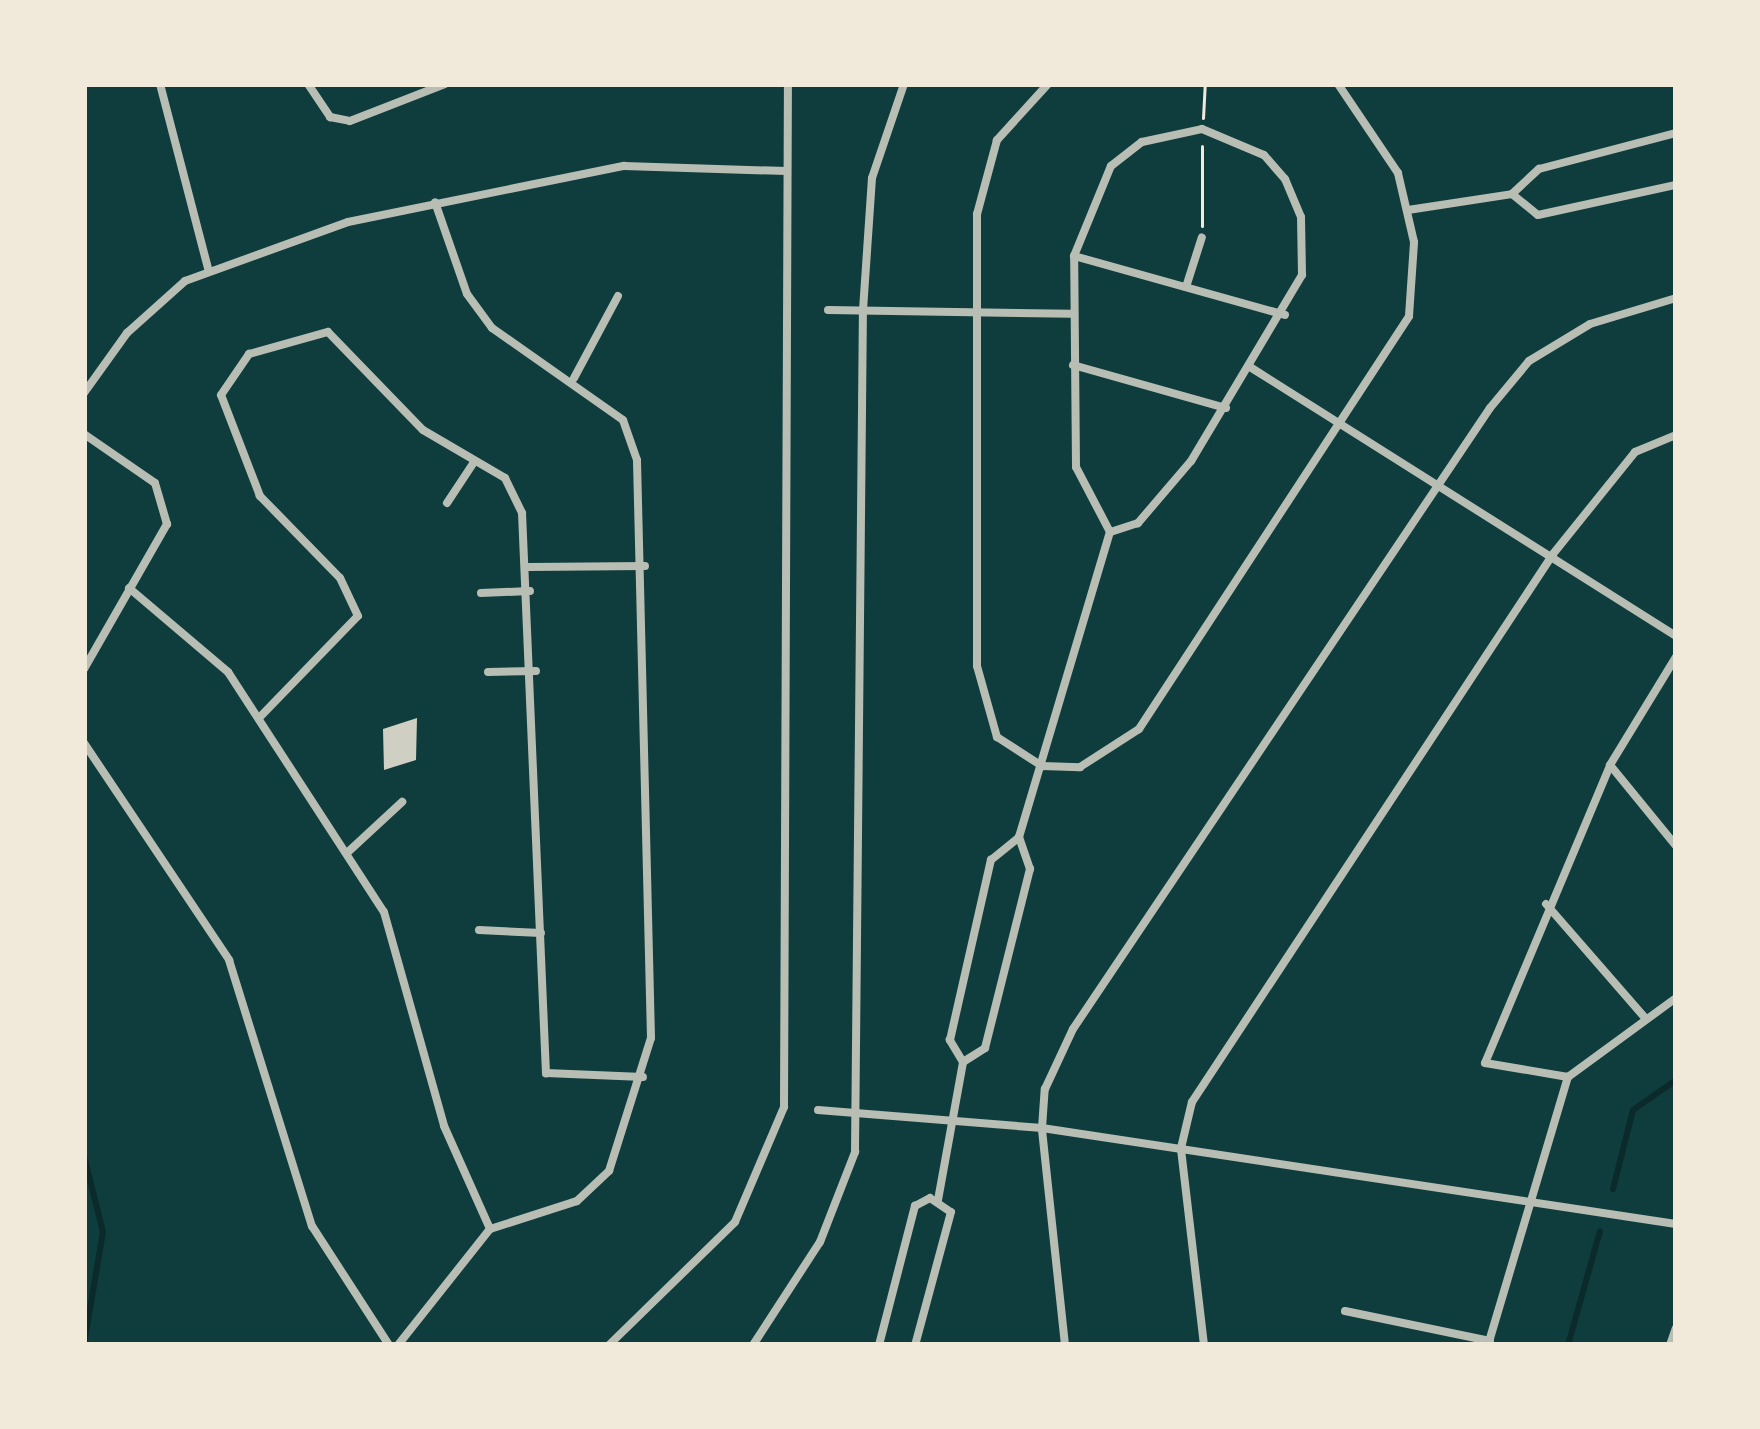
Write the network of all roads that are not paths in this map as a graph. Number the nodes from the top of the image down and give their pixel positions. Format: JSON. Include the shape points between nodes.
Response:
{"nodes":[{"id":1,"x":160,"y":84,"type":"edge"},
{"id":2,"x":308,"y":84,"type":"edge"},
{"id":3,"x":445,"y":84,"type":"edge"},
{"id":4,"x":788,"y":84,"type":"edge"},
{"id":5,"x":904,"y":84,"type":"edge"},
{"id":6,"x":1048,"y":84,"type":"edge"},
{"id":7,"x":1338,"y":84,"type":"edge"},
{"id":8,"x":1676,"y":133,"type":"edge"},
{"id":9,"x":787,"y":171,"type":"junction"},
{"id":10,"x":1676,"y":185,"type":"edge"},
{"id":11,"x":1512,"y":194,"type":"junction"},
{"id":12,"x":435,"y":202,"type":"junction"},
{"id":13,"x":1408,"y":210,"type":"junction"},
{"id":14,"x":1202,"y":237,"type":"road end"},
{"id":15,"x":1074,"y":256,"type":"junction"},
{"id":16,"x":208,"y":268,"type":"junction"},
{"id":17,"x":1186,"y":287,"type":"junction"},
{"id":18,"x":618,"y":296,"type":"dead end"},
{"id":19,"x":1676,"y":298,"type":"edge"},
{"id":20,"x":828,"y":310,"type":"dead end"},
{"id":21,"x":863,"y":310,"type":"junction"},
{"id":22,"x":973,"y":312,"type":"junction"},
{"id":23,"x":1072,"y":314,"type":"junction"},
{"id":24,"x":1286,"y":315,"type":"junction"},
{"id":25,"x":1073,"y":365,"type":"junction"},
{"id":26,"x":1250,"y":368,"type":"junction"},
{"id":27,"x":574,"y":378,"type":"junction"},
{"id":28,"x":84,"y":393,"type":"edge"},
{"id":29,"x":1226,"y":408,"type":"junction"},
{"id":30,"x":1348,"y":421,"type":"junction"},
{"id":31,"x":84,"y":434,"type":"edge"},
{"id":32,"x":1676,"y":435,"type":"edge"},
{"id":33,"x":473,"y":462,"type":"junction"},
{"id":34,"x":1440,"y":484,"type":"junction"},
{"id":35,"x":447,"y":503,"type":"dead end"},
{"id":36,"x":1110,"y":532,"type":"junction"},
{"id":37,"x":1553,"y":554,"type":"junction"},
{"id":38,"x":645,"y":566,"type":"junction"},
{"id":39,"x":529,"y":567,"type":"junction"},
{"id":40,"x":129,"y":589,"type":"junction"},
{"id":41,"x":530,"y":591,"type":"junction"},
{"id":42,"x":482,"y":593,"type":"dead end"},
{"id":43,"x":1676,"y":636,"type":"edge"},
{"id":44,"x":1676,"y":657,"type":"edge"},
{"id":45,"x":84,"y":669,"type":"edge"},
{"id":46,"x":536,"y":671,"type":"junction"},
{"id":47,"x":488,"y":672,"type":"dead end"},
{"id":48,"x":259,"y":718,"type":"junction"},
{"id":49,"x":84,"y":743,"type":"edge"},
{"id":50,"x":1610,"y":765,"type":"junction"},
{"id":51,"x":1042,"y":766,"type":"junction"},
{"id":52,"x":402,"y":802,"type":"dead end"},
{"id":53,"x":1018,"y":837,"type":"junction"},
{"id":54,"x":1676,"y":846,"type":"edge"},
{"id":55,"x":348,"y":852,"type":"junction"},
{"id":56,"x":1546,"y":904,"type":"junction"},
{"id":57,"x":479,"y":930,"type":"dead end"},
{"id":58,"x":541,"y":933,"type":"junction"},
{"id":59,"x":1676,"y":998,"type":"edge"},
{"id":60,"x":1646,"y":1019,"type":"junction"},
{"id":61,"x":963,"y":1062,"type":"junction"},
{"id":62,"x":643,"y":1077,"type":"junction"},
{"id":63,"x":1568,"y":1077,"type":"junction"},
{"id":64,"x":818,"y":1110,"type":"dead end"},
{"id":65,"x":859,"y":1114,"type":"junction"},
{"id":66,"x":949,"y":1120,"type":"junction"},
{"id":67,"x":1042,"y":1128,"type":"junction"},
{"id":68,"x":1181,"y":1148,"type":"junction"},
{"id":69,"x":938,"y":1200,"type":"junction"},
{"id":70,"x":1528,"y":1208,"type":"junction"},
{"id":71,"x":1676,"y":1224,"type":"edge"},
{"id":72,"x":490,"y":1229,"type":"junction"},
{"id":73,"x":1345,"y":1311,"type":"dead end"},
{"id":74,"x":1676,"y":1328,"type":"edge"},
{"id":75,"x":1489,"y":1343,"type":"edge"},
{"id":76,"x":393,"y":1345,"type":"edge"},
{"id":77,"x":610,"y":1345,"type":"edge"},
{"id":78,"x":753,"y":1345,"type":"edge"},
{"id":79,"x":879,"y":1345,"type":"edge"},
{"id":80,"x":915,"y":1345,"type":"edge"},
{"id":81,"x":1065,"y":1345,"type":"edge"},
{"id":82,"x":1204,"y":1345,"type":"edge"},
{"id":83,"x":1670,"y":1345,"type":"edge"}],
"edges":[{"from":1,"to":16,"type":"street"},
{"from":2,"to":3,"type":"street","via":[[330,117],[350,121]]},
{"from":4,"to":9,"type":"street"},
{"from":5,"to":21,"type":"street","via":[[872,178]]},
{"from":6,"to":22,"type":"street","via":[[997,140],[984,176]]},
{"from":7,"to":13,"type":"street","via":[[1383,140]]},
{"from":8,"to":11,"type":"street","via":[[1539,169]]},
{"from":9,"to":12,"type":"street","via":[[625,166]]},
{"from":9,"to":77,"type":"street","via":[[784,1106],[735,1222]]},
{"from":10,"to":11,"type":"street","via":[[1538,215]]},
{"from":11,"to":13,"type":"street"},
{"from":12,"to":16,"type":"street"},
{"from":12,"to":27,"type":"street","via":[[467,294],[492,328]]},
{"from":13,"to":30,"type":"street","via":[[1409,316]]},
{"from":14,"to":17,"type":"street"},
{"from":15,"to":17,"type":"street"},
{"from":15,"to":23,"type":"street"},
{"from":15,"to":24,"type":"street","via":[[1111,166],[1142,142],[1202,129],[1264,155],[1285,179],[1305,245]]},
{"from":16,"to":28,"type":"street","via":[[127,333]]},
{"from":17,"to":24,"type":"street"},
{"from":18,"to":27,"type":"street"},
{"from":19,"to":34,"type":"street","via":[[1590,324],[1529,362]]},
{"from":20,"to":21,"type":"street"},
{"from":21,"to":22,"type":"street"},
{"from":21,"to":65,"type":"street"},
{"from":22,"to":23,"type":"street"},
{"from":22,"to":51,"type":"street","via":[[980,696],[997,737]]},
{"from":23,"to":25,"type":"street"},
{"from":24,"to":26,"type":"street"},
{"from":25,"to":29,"type":"street"},
{"from":25,"to":36,"type":"street","via":[[1081,489]]},
{"from":26,"to":29,"type":"street"},
{"from":26,"to":30,"type":"street"},
{"from":27,"to":38,"type":"street","via":[[623,420]]},
{"from":29,"to":36,"type":"street","via":[[1152,510]]},
{"from":30,"to":34,"type":"street"},
{"from":30,"to":51,"type":"street","via":[[1123,747],[1080,767]]},
{"from":31,"to":40,"type":"street","via":[[155,482],[166,513],[160,550]]},
{"from":32,"to":37,"type":"street","via":[[1635,452]]},
{"from":33,"to":35,"type":"street"},
{"from":33,"to":39,"type":"street","via":[[513,492]]},
{"from":33,"to":48,"type":"street","via":[[408,417],[360,352],[328,332],[249,354],[227,375],[223,424],[241,462],[358,616]]},
{"from":34,"to":37,"type":"street"},
{"from":34,"to":67,"type":"street","via":[[1073,1029],[1045,1089]]},
{"from":36,"to":51,"type":"street"},
{"from":37,"to":43,"type":"street"},
{"from":37,"to":68,"type":"street","via":[[1192,1102]]},
{"from":38,"to":39,"type":"street"},
{"from":38,"to":62,"type":"street"},
{"from":39,"to":41,"type":"street"},
{"from":40,"to":45,"type":"street"},
{"from":40,"to":48,"type":"street","via":[[197,639]]},
{"from":41,"to":42,"type":"street"},
{"from":41,"to":46,"type":"street"},
{"from":44,"to":50,"type":"street"},
{"from":46,"to":47,"type":"street"},
{"from":46,"to":58,"type":"street"},
{"from":48,"to":55,"type":"street"},
{"from":49,"to":76,"type":"street","via":[[229,959],[312,1226]]},
{"from":50,"to":54,"type":"street"},
{"from":50,"to":56,"type":"street"},
{"from":51,"to":53,"type":"street"},
{"from":52,"to":55,"type":"street"},
{"from":53,"to":61,"type":"street","via":[[1030,869],[985,1048]]},
{"from":53,"to":61,"type":"street","via":[[991,860],[950,1040]]},
{"from":55,"to":72,"type":"street","via":[[392,927],[443,1126]]},
{"from":56,"to":60,"type":"street"},
{"from":56,"to":63,"type":"street","via":[[1485,1063]]},
{"from":57,"to":58,"type":"street"},
{"from":58,"to":62,"type":"street","via":[[546,1073]]},
{"from":59,"to":60,"type":"street"},
{"from":60,"to":63,"type":"street"},
{"from":61,"to":66,"type":"street"},
{"from":62,"to":72,"type":"street","via":[[609,1171],[577,1201]]},
{"from":63,"to":70,"type":"street"},
{"from":64,"to":65,"type":"street"},
{"from":65,"to":66,"type":"street"},
{"from":65,"to":78,"type":"street","via":[[840,1201]]},
{"from":66,"to":67,"type":"street"},
{"from":66,"to":69,"type":"street"},
{"from":67,"to":68,"type":"street"},
{"from":67,"to":81,"type":"street"},
{"from":68,"to":70,"type":"street"},
{"from":68,"to":82,"type":"street"},
{"from":69,"to":79,"type":"street","via":[[915,1206]]},
{"from":69,"to":80,"type":"street","via":[[951,1212]]},
{"from":70,"to":71,"type":"street"},
{"from":70,"to":75,"type":"street"},
{"from":72,"to":76,"type":"street"},
{"from":73,"to":75,"type":"street"},
{"from":74,"to":83,"type":"street"}]}
